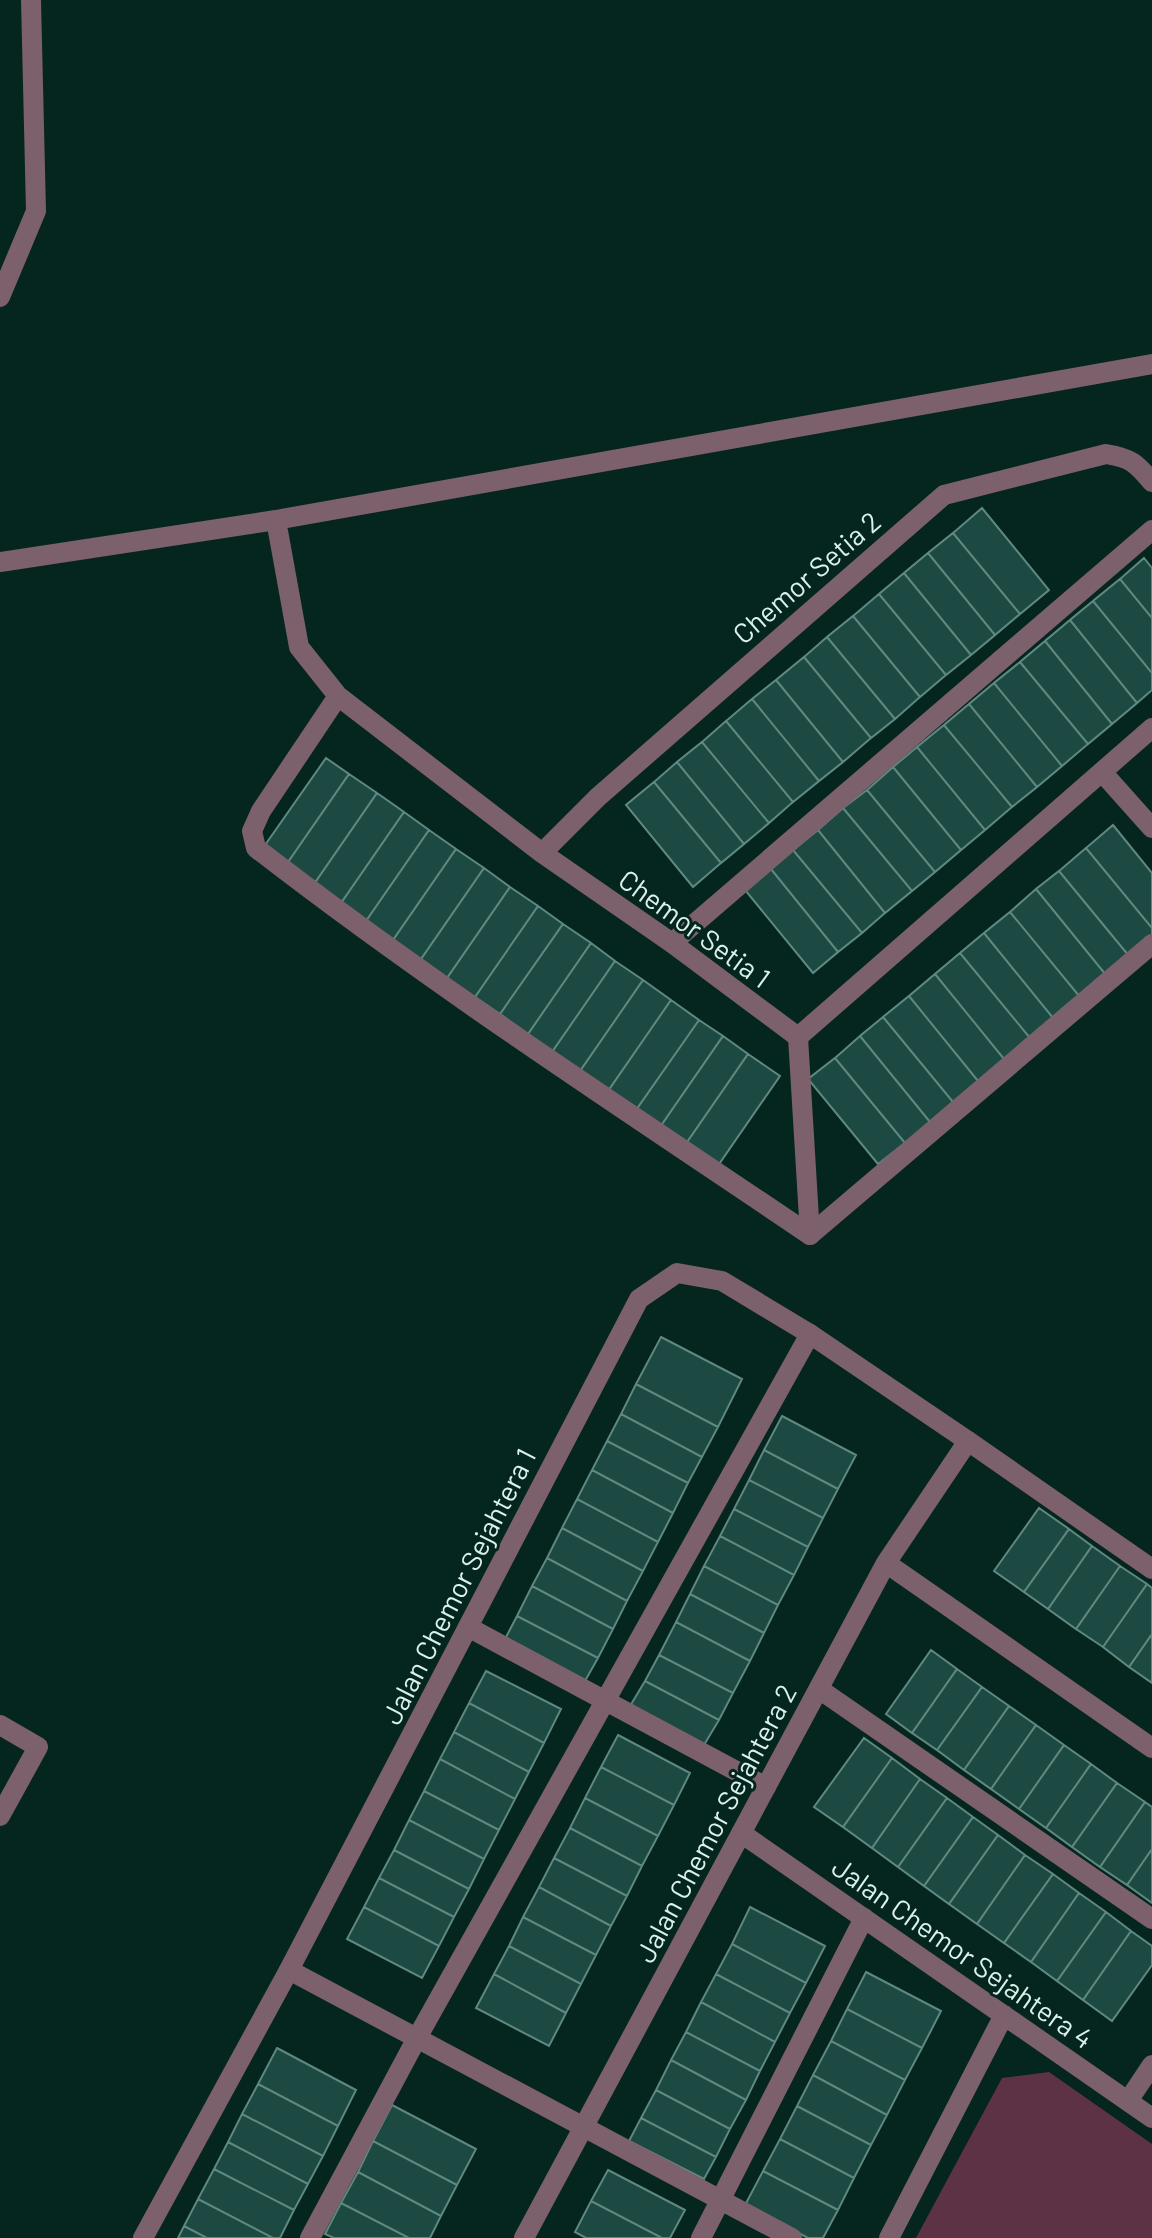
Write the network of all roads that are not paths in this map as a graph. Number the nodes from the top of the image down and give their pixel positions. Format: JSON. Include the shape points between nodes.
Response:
{"nodes":[{"id":1,"x":31,"y":0,"type":"edge"},
{"id":2,"x":0,"y":297,"type":"edge"},
{"id":3,"x":1152,"y":364,"type":"edge"},
{"id":4,"x":1152,"y":482,"type":"edge"},
{"id":5,"x":276,"y":520,"type":"junction"},
{"id":6,"x":1152,"y":530,"type":"edge"},
{"id":7,"x":0,"y":562,"type":"edge"},
{"id":8,"x":338,"y":696,"type":"junction"},
{"id":9,"x":1152,"y":728,"type":"edge"},
{"id":10,"x":1102,"y":772,"type":"junction"},
{"id":11,"x":1152,"y":828,"type":"edge"},
{"id":12,"x":542,"y":853,"type":"junction"},
{"id":13,"x":672,"y":943,"type":"junction"},
{"id":14,"x":1152,"y":944,"type":"edge"},
{"id":15,"x":798,"y":1037,"type":"junction"},
{"id":16,"x":810,"y":1235,"type":"junction"},
{"id":17,"x":810,"y":1334,"type":"junction"},
{"id":18,"x":968,"y":1441,"type":"junction"},
{"id":19,"x":886,"y":1563,"type":"junction"},
{"id":20,"x":1152,"y":1569,"type":"edge"},
{"id":21,"x":468,"y":1627,"type":"junction"},
{"id":22,"x":819,"y":1689,"type":"junction"},
{"id":23,"x":606,"y":1701,"type":"junction"},
{"id":24,"x":0,"y":1725,"type":"edge"},
{"id":25,"x":1152,"y":1748,"type":"edge"},
{"id":26,"x":766,"y":1787,"type":"junction"},
{"id":27,"x":0,"y":1816,"type":"edge"},
{"id":28,"x":741,"y":1833,"type":"junction"},
{"id":29,"x":864,"y":1918,"type":"junction"},
{"id":30,"x":1152,"y":1919,"type":"edge"},
{"id":31,"x":289,"y":1970,"type":"junction"},
{"id":32,"x":1004,"y":2015,"type":"junction"},
{"id":33,"x":417,"y":2038,"type":"junction"},
{"id":34,"x":1152,"y":2065,"type":"edge"},
{"id":35,"x":1128,"y":2101,"type":"junction"},
{"id":36,"x":1152,"y":2118,"type":"edge"},
{"id":37,"x":584,"y":2127,"type":"junction"},
{"id":38,"x":720,"y":2200,"type":"junction"},
{"id":39,"x":143,"y":2238,"type":"edge"},
{"id":40,"x":310,"y":2238,"type":"edge"},
{"id":41,"x":524,"y":2238,"type":"edge"},
{"id":42,"x":701,"y":2238,"type":"edge"},
{"id":43,"x":792,"y":2238,"type":"edge"},
{"id":44,"x":889,"y":2238,"type":"edge"}],
"edges":[{"from":1,"to":2,"type":"street","via":[[36,211]]},
{"from":3,"to":5,"type":"street"},
{"from":4,"to":12,"type":"street","name":"Chemor Setia 2","via":[[1137,464],[1106,454],[944,495],[598,797]]},
{"from":5,"to":7,"type":"street"},
{"from":5,"to":8,"type":"street","name":"Chemor Setia 1","via":[[299,647]]},
{"from":6,"to":13,"type":"street"},
{"from":8,"to":12,"type":"street","name":"Chemor Setia 1"},
{"from":8,"to":16,"type":"street","via":[[261,811],[252,831],[256,848],[553,1061]]},
{"from":9,"to":10,"type":"street"},
{"from":10,"to":11,"type":"street"},
{"from":10,"to":15,"type":"street"},
{"from":12,"to":13,"type":"street","name":"Chemor Setia 1"},
{"from":13,"to":15,"type":"street","name":"Chemor Setia 1"},
{"from":14,"to":16,"type":"street"},
{"from":15,"to":16,"type":"street"},
{"from":17,"to":18,"type":"street","name":"Jalan Chemor Sejahtera 1"},
{"from":17,"to":21,"type":"street","name":"Jalan Chemor Sejahtera 1","via":[[722,1281],[677,1273],[639,1299]]},
{"from":17,"to":23,"type":"street"},
{"from":18,"to":19,"type":"street","name":"Jalan Chemor Sejahtera 2"},
{"from":18,"to":20,"type":"street","name":"Jalan Chemor Sejahtera 1"},
{"from":19,"to":22,"type":"street","name":"Jalan Chemor Sejahtera 2"},
{"from":19,"to":25,"type":"street"},
{"from":21,"to":23,"type":"street"},
{"from":21,"to":31,"type":"street","name":"Jalan Chemor Sejahtera 1"},
{"from":22,"to":26,"type":"street","name":"Jalan Chemor Sejahtera 2"},
{"from":22,"to":30,"type":"street"},
{"from":23,"to":26,"type":"street"},
{"from":23,"to":33,"type":"street"},
{"from":24,"to":27,"type":"street","via":[[38,1747]]},
{"from":26,"to":28,"type":"street","name":"Jalan Chemor Sejahtera 2"},
{"from":28,"to":29,"type":"street","name":"Jalan Chemor Sejahtera 4"},
{"from":28,"to":37,"type":"street","name":"Jalan Chemor Sejahtera 2"},
{"from":29,"to":32,"type":"street","name":"Jalan Chemor Sejahtera 4"},
{"from":29,"to":38,"type":"street"},
{"from":31,"to":33,"type":"street"},
{"from":31,"to":39,"type":"street","name":"Jalan Chemor Sejahtera 1"},
{"from":32,"to":35,"type":"street","name":"Jalan Chemor Sejahtera 4"},
{"from":32,"to":44,"type":"street"},
{"from":33,"to":37,"type":"street"},
{"from":33,"to":40,"type":"street"},
{"from":34,"to":35,"type":"street"},
{"from":35,"to":36,"type":"street","name":"Jalan Chemor Sejahtera 4"},
{"from":37,"to":38,"type":"street"},
{"from":37,"to":41,"type":"street","name":"Jalan Chemor Sejahtera 2"},
{"from":38,"to":42,"type":"street"},
{"from":38,"to":43,"type":"street"}]}
